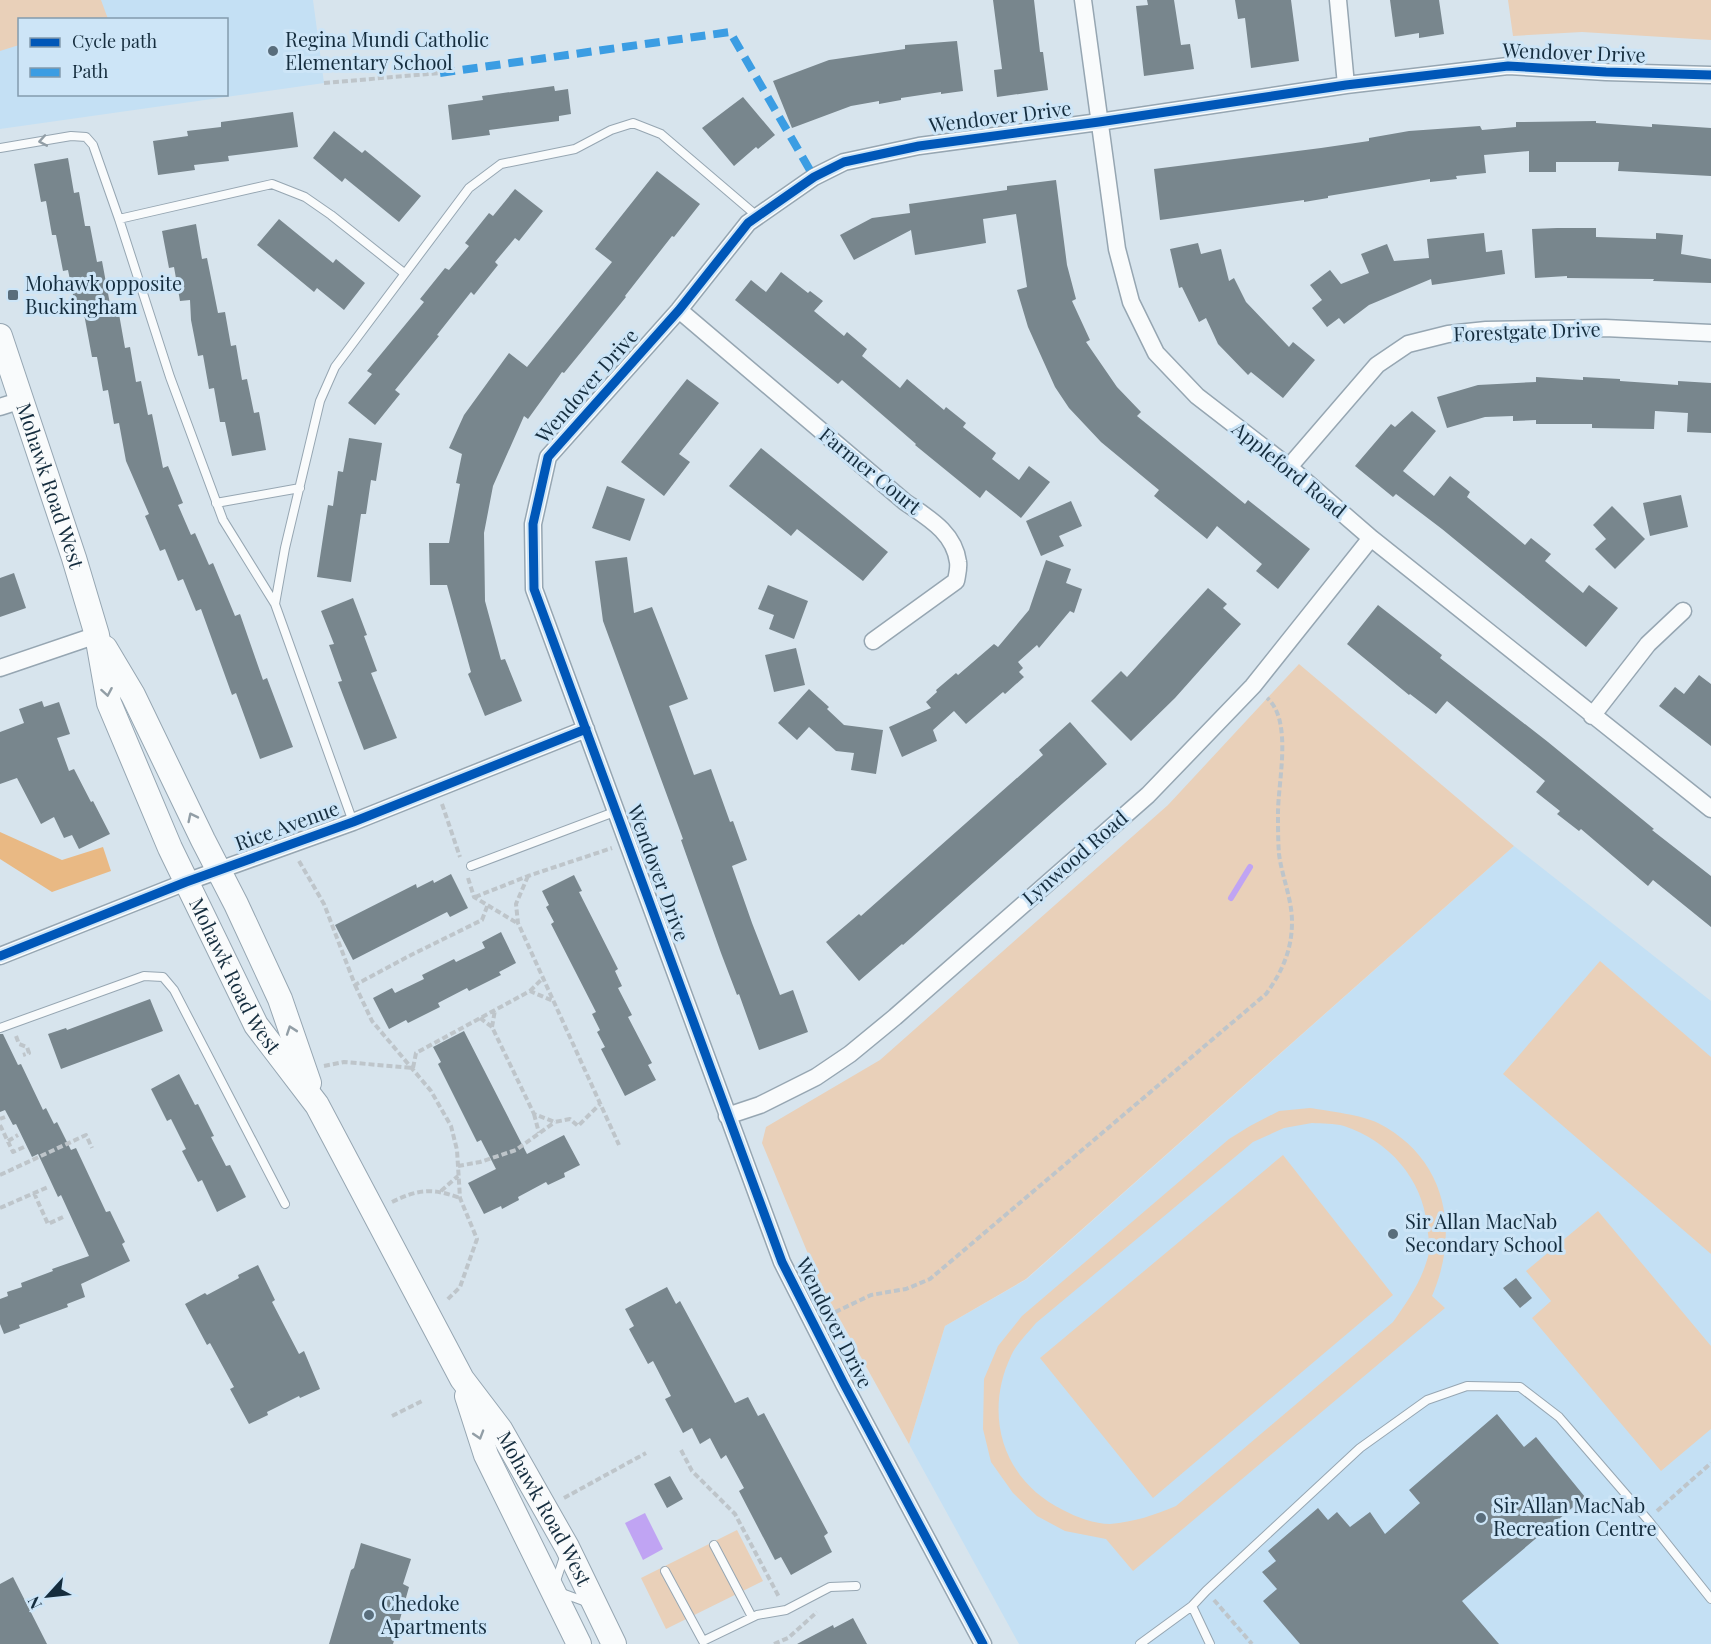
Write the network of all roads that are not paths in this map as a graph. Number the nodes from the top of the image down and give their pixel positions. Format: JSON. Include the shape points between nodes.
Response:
{"nodes":[{"id":1,"x":1083,"y":0,"type":"edge"},
{"id":2,"x":1338,"y":0,"type":"edge"},
{"id":3,"x":1711,"y":75,"type":"edge"},
{"id":4,"x":1346,"y":85,"type":"junction"},
{"id":5,"x":1099,"y":122,"type":"junction"},
{"id":6,"x":0,"y":148,"type":"edge"},
{"id":7,"x":756,"y":216,"type":"junction"},
{"id":8,"x":119,"y":219,"type":"junction"},
{"id":9,"x":404,"y":273,"type":"junction"},
{"id":10,"x":679,"y":310,"type":"junction"},
{"id":11,"x":1711,"y":333,"type":"edge"},
{"id":12,"x":0,"y":336,"type":"edge"},
{"id":13,"x":11,"y":404,"type":"edge"},
{"id":14,"x":1289,"y":466,"type":"junction"},
{"id":15,"x":300,"y":488,"type":"junction"},
{"id":16,"x":216,"y":503,"type":"junction"},
{"id":17,"x":1371,"y":538,"type":"junction"},
{"id":18,"x":275,"y":604,"type":"junction"},
{"id":19,"x":1683,"y":611,"type":"dead end"},
{"id":20,"x":97,"y":635,"type":"junction"},
{"id":21,"x":873,"y":641,"type":"dead end"},
{"id":22,"x":0,"y":668,"type":"edge"},
{"id":23,"x":1592,"y":716,"type":"junction"},
{"id":24,"x":586,"y":729,"type":"junction"},
{"id":25,"x":1711,"y":809,"type":"edge"},
{"id":26,"x":617,"y":811,"type":"junction"},
{"id":27,"x":353,"y":822,"type":"junction"},
{"id":28,"x":471,"y":866,"type":"dead end"},
{"id":29,"x":219,"y":870,"type":"junction"},
{"id":30,"x":186,"y":882,"type":"junction"},
{"id":31,"x":0,"y":956,"type":"edge"},
{"id":32,"x":0,"y":1028,"type":"edge"},
{"id":33,"x":316,"y":1105,"type":"junction"},
{"id":34,"x":727,"y":1116,"type":"junction"},
{"id":35,"x":285,"y":1204,"type":"dead end"},
{"id":36,"x":462,"y":1379,"type":"junction"},
{"id":37,"x":714,"y":1545,"type":"dead end"},
{"id":38,"x":567,"y":1547,"type":"junction"},
{"id":39,"x":665,"y":1571,"type":"dead end"},
{"id":40,"x":856,"y":1586,"type":"dead end"},
{"id":41,"x":553,"y":1590,"type":"junction"},
{"id":42,"x":1711,"y":1599,"type":"edge"},
{"id":43,"x":595,"y":1605,"type":"junction"},
{"id":44,"x":1192,"y":1606,"type":"junction"},
{"id":45,"x":752,"y":1617,"type":"junction"},
{"id":46,"x":579,"y":1644,"type":"edge"},
{"id":47,"x":614,"y":1644,"type":"edge"},
{"id":48,"x":983,"y":1644,"type":"edge"},
{"id":49,"x":1140,"y":1644,"type":"edge"},
{"id":50,"x":1210,"y":1644,"type":"edge"}],
"edges":[{"from":1,"to":5,"type":"street","name":"Appleford Road"},
{"from":2,"to":4,"type":"street"},
{"from":3,"to":4,"type":"street","name":"Wendover Drive","via":[[1508,66]]},
{"from":4,"to":5,"type":"street","name":"Wendover Drive"},
{"from":5,"to":7,"type":"street","name":"Wendover Drive","via":[[919,146],[844,162]]},
{"from":5,"to":14,"type":"street","name":"Appleford Road","via":[[1117,249],[1131,302],[1156,352],[1197,396]]},
{"from":8,"to":6,"type":"lane","one_way":true,"via":[[93,145],[86,137]]},
{"from":7,"to":9,"type":"lane","via":[[661,134],[633,123],[576,149],[501,164],[468,188]]},
{"from":7,"to":10,"type":"street","name":"Wendover Drive"},
{"from":8,"to":9,"type":"lane","via":[[272,184],[305,197]]},
{"from":8,"to":16,"type":"lane"},
{"from":9,"to":15,"type":"lane","via":[[335,367],[320,402]]},
{"from":10,"to":21,"type":"street","name":"Farmer Court","via":[[905,502],[942,528],[951,543],[958,562],[956,581]]},
{"from":10,"to":24,"type":"street","name":"Wendover Drive","via":[[548,458],[532,524],[534,589]]},
{"from":11,"to":14,"type":"street","name":"Forestgate Drive","via":[[1605,328],[1486,330],[1408,344],[1377,365]]},
{"from":12,"to":13,"type":"main road","name":"Mohawk Road West"},
{"from":13,"to":20,"type":"main road","name":"Mohawk Road West","via":[[74,558]]},
{"from":14,"to":17,"type":"street","name":"Appleford Road"},
{"from":15,"to":16,"type":"lane"},
{"from":15,"to":18,"type":"lane"},
{"from":16,"to":18,"type":"lane"},
{"from":17,"to":23,"type":"street","name":"Appleford Road"},
{"from":17,"to":34,"type":"street","name":"Lynwood Road","via":[[1253,686],[1148,795],[850,1054],[816,1077],[760,1105]]},
{"from":18,"to":27,"type":"lane"},
{"from":19,"to":23,"type":"street","via":[[1648,644]]},
{"from":20,"to":22,"type":"street"},
{"from":29,"to":20,"type":"main road","name":"Mohawk Road West","one_way":true,"via":[[133,694]]},
{"from":20,"to":30,"type":"main road","name":"Mohawk Road West","one_way":true,"via":[[109,703]]},
{"from":23,"to":25,"type":"street","name":"Appleford Road"},
{"from":24,"to":26,"type":"street","name":"Wendover Drive"},
{"from":24,"to":27,"type":"street","name":"Rice Avenue"},
{"from":26,"to":28,"type":"lane"},
{"from":26,"to":34,"type":"street","name":"Wendover Drive"},
{"from":27,"to":29,"type":"street","name":"Rice Avenue"},
{"from":29,"to":30,"type":"street","name":"Rice Avenue"},
{"from":33,"to":29,"type":"main road","name":"Mohawk Road West","one_way":true,"via":[[280,999]]},
{"from":30,"to":31,"type":"street","name":"Rice Avenue"},
{"from":30,"to":33,"type":"main road","name":"Mohawk Road West","via":[[256,1024]]},
{"from":32,"to":35,"type":"lane","via":[[144,976],[163,977],[174,990]]},
{"from":33,"to":36,"type":"main road","name":"Mohawk Road West"},
{"from":34,"to":48,"type":"street","name":"Wendover Drive","via":[[782,1262]]},
{"from":36,"to":38,"type":"main road","name":"Mohawk Road West","via":[[500,1429]]},
{"from":36,"to":41,"type":"main road","name":"Mohawk Road West","one_way":true,"via":[[486,1455]]},
{"from":37,"to":45,"type":"lane"},
{"from":38,"to":41,"type":"lane"},
{"from":38,"to":43,"type":"main road","name":"Mohawk Road West"},
{"from":39,"to":45,"type":"lane","via":[[703,1641]]},
{"from":40,"to":45,"type":"lane","via":[[830,1587],[786,1610]]},
{"from":41,"to":43,"type":"lane"},
{"from":41,"to":46,"type":"main road","name":"Mohawk Road West"},
{"from":42,"to":44,"type":"lane","via":[[1559,1417],[1520,1388],[1467,1386],[1427,1400],[1360,1448]]},
{"from":43,"to":47,"type":"main road","name":"Mohawk Road West"},
{"from":44,"to":49,"type":"lane"},
{"from":44,"to":50,"type":"lane"}]}
